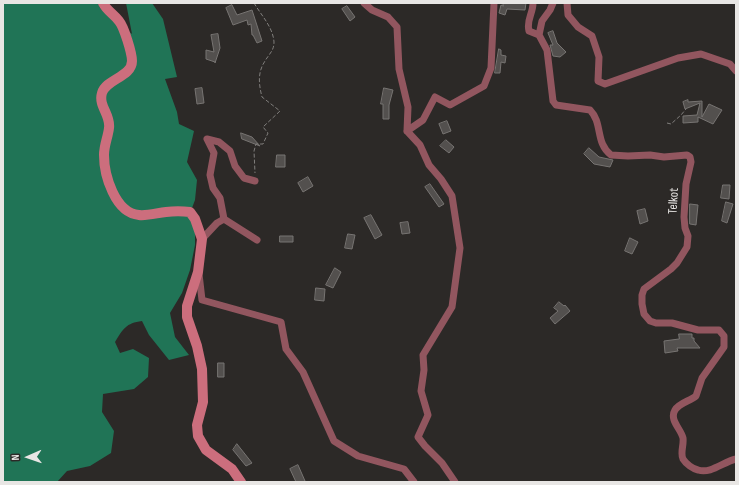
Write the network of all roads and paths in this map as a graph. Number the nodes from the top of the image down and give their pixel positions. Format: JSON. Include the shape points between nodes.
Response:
{"nodes":[{"id":1,"x":103,"y":3,"type":"edge"},
{"id":2,"x":254,"y":3,"type":"edge"},
{"id":3,"x":364,"y":3,"type":"edge"},
{"id":4,"x":494,"y":3,"type":"edge"},
{"id":5,"x":533,"y":3,"type":"edge"},
{"id":6,"x":553,"y":3,"type":"edge"},
{"id":7,"x":567,"y":3,"type":"edge"},
{"id":8,"x":539,"y":35,"type":"junction"},
{"id":9,"x":736,"y":71,"type":"edge"},
{"id":10,"x":686,"y":109,"type":"dead end"},
{"id":11,"x":666,"y":123,"type":"dead end"},
{"id":12,"x":407,"y":131,"type":"junction"},
{"id":13,"x":255,"y":180,"type":"joint"},
{"id":14,"x":224,"y":219,"type":"junction"},
{"id":15,"x":202,"y":240,"type":"junction"},
{"id":16,"x":256,"y":240,"type":"dead end"},
{"id":17,"x":198,"y":272,"type":"junction"},
{"id":18,"x":736,"y":459,"type":"edge"},
{"id":19,"x":241,"y":482,"type":"edge"},
{"id":20,"x":414,"y":482,"type":"edge"},
{"id":21,"x":455,"y":482,"type":"edge"}],
"edges":[{"from":1,"to":15,"type":"street","via":[[119,21],[132,59],[132,64],[125,74],[102,92],[102,105],[109,120],[104,155],[105,170],[111,188],[120,205],[130,214],[140,216],[173,211],[190,212],[196,219]]},
{"from":2,"to":13,"type":"path","via":[[270,27],[274,41],[272,52],[264,61],[259,85],[262,97],[280,111],[263,127],[268,133],[263,144],[256,144]]},
{"from":3,"to":12,"type":"street","via":[[372,10],[388,17],[397,27],[399,69],[408,107]]},
{"from":4,"to":12,"type":"street","via":[[491,68],[484,86],[450,105],[435,97],[423,120]]},
{"from":5,"to":8,"type":"street","name":"Telkot","via":[[527,24],[529,31]]},
{"from":6,"to":8,"type":"street","via":[[542,21]]},
{"from":7,"to":9,"type":"street","via":[[568,15],[578,27],[592,36],[599,57],[598,81],[605,84],[678,58],[701,54],[730,64]]},
{"from":8,"to":18,"type":"street","name":"Telkot","via":[[547,50],[556,105],[590,110],[597,120],[600,141],[606,152],[618,156],[690,157],[684,217],[688,236],[687,247],[671,270],[644,289],[642,304],[644,314],[650,321],[672,323],[698,330],[719,330],[724,336],[724,347],[702,378],[696,396],[679,406],[673,415],[683,438],[682,458],[690,466],[706,471]]},
{"from":10,"to":11,"type":"path","via":[[671,124]]},
{"from":12,"to":21,"type":"street","via":[[420,146],[429,165],[452,196],[460,248],[452,306],[423,355],[424,370],[420,391],[428,415],[418,437],[442,463]]},
{"from":13,"to":14,"type":"street","via":[[244,178],[235,166],[230,151],[219,142],[207,139],[214,153],[210,175],[213,188],[220,198]]},
{"from":14,"to":15,"type":"street"},
{"from":14,"to":16,"type":"street"},
{"from":15,"to":17,"type":"street"},
{"from":17,"to":19,"type":"street","via":[[187,306],[187,317],[202,369],[203,402],[197,425],[198,436],[206,450],[232,469]]},
{"from":17,"to":20,"type":"street","via":[[202,300],[281,322],[286,349],[303,372],[334,441],[358,456],[404,470]]}]}
